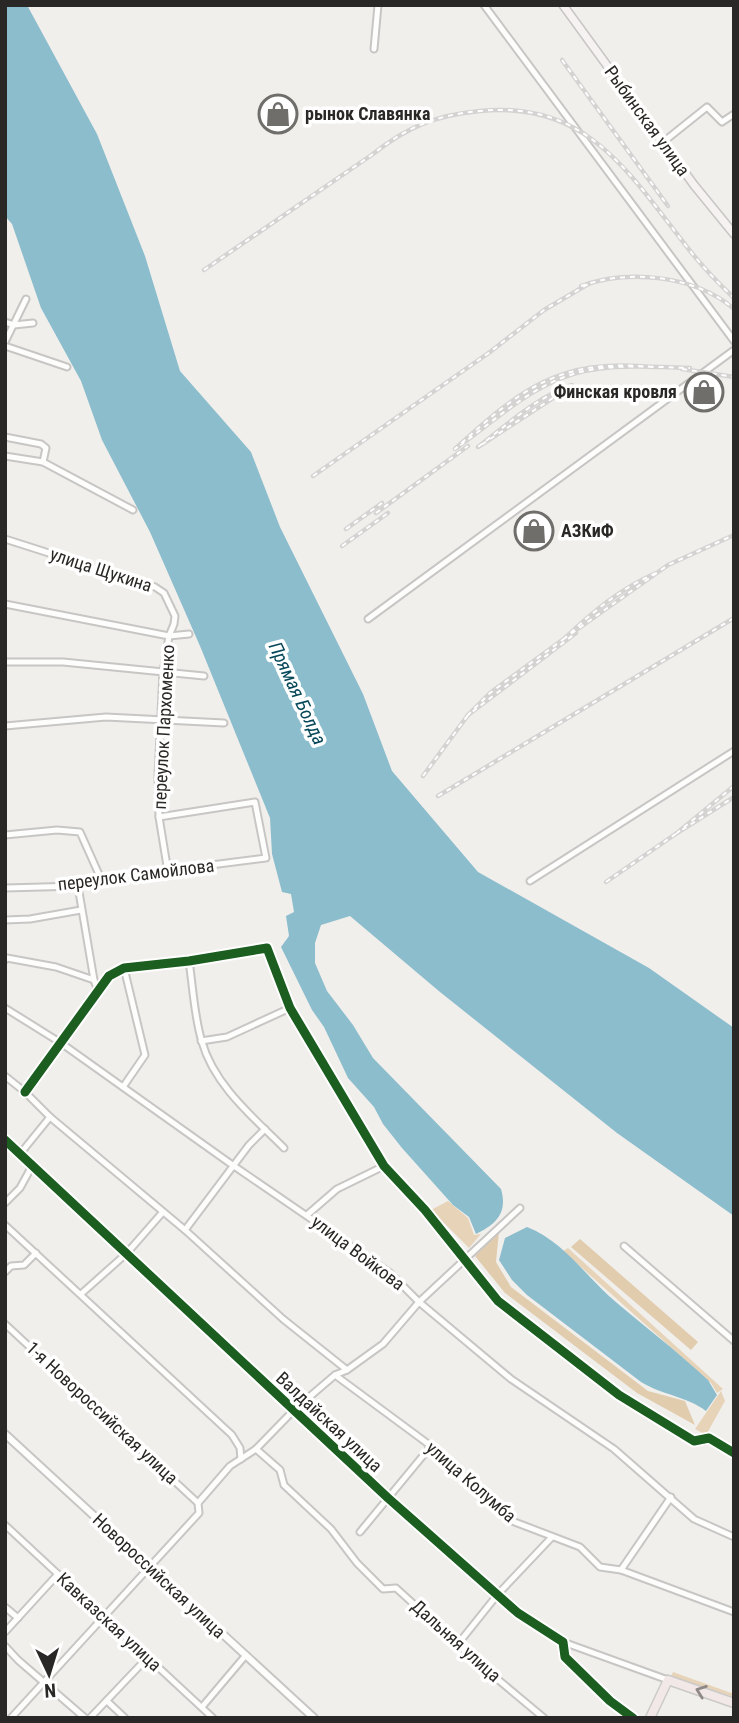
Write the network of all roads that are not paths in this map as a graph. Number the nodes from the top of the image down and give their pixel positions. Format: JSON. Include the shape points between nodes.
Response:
{"nodes":[{"id":1,"x":378,"y":5,"type":"edge"},
{"id":2,"x":484,"y":5,"type":"edge"},
{"id":3,"x":563,"y":5,"type":"edge"},
{"id":4,"x":374,"y":49,"type":"dead end"},
{"id":5,"x":734,"y":114,"type":"edge"},
{"id":6,"x":662,"y":143,"type":"junction"},
{"id":7,"x":734,"y":234,"type":"edge"},
{"id":8,"x":26,"y":299,"type":"dead end"},
{"id":9,"x":5,"y":322,"type":"edge"},
{"id":10,"x":33,"y":323,"type":"dead end"},
{"id":11,"x":14,"y":324,"type":"junction"},
{"id":12,"x":734,"y":341,"type":"edge"},
{"id":13,"x":5,"y":344,"type":"edge"},
{"id":14,"x":734,"y":350,"type":"edge"},
{"id":15,"x":67,"y":367,"type":"dead end"},
{"id":16,"x":5,"y":437,"type":"edge"},
{"id":17,"x":5,"y":456,"type":"edge"},
{"id":18,"x":43,"y":462,"type":"junction"},
{"id":19,"x":133,"y":510,"type":"dead end"},
{"id":20,"x":5,"y":539,"type":"edge"},
{"id":21,"x":5,"y":604,"type":"edge"},
{"id":22,"x":368,"y":619,"type":"dead end"},
{"id":23,"x":174,"y":624,"type":"joint"},
{"id":24,"x":189,"y":634,"type":"dead end"},
{"id":25,"x":169,"y":636,"type":"junction"},
{"id":26,"x":5,"y":662,"type":"edge"},
{"id":27,"x":163,"y":672,"type":"junction"},
{"id":28,"x":204,"y":676,"type":"dead end"},
{"id":29,"x":161,"y":720,"type":"junction"},
{"id":30,"x":224,"y":723,"type":"dead end"},
{"id":31,"x":5,"y":726,"type":"edge"},
{"id":32,"x":734,"y":751,"type":"edge"},
{"id":33,"x":159,"y":817,"type":"junction"},
{"id":34,"x":5,"y":835,"type":"edge"},
{"id":35,"x":168,"y":872,"type":"junction"},
{"id":36,"x":101,"y":879,"type":"junction"},
{"id":37,"x":530,"y":881,"type":"dead end"},
{"id":38,"x":78,"y":886,"type":"junction"},
{"id":39,"x":5,"y":888,"type":"edge"},
{"id":40,"x":81,"y":910,"type":"junction"},
{"id":41,"x":5,"y":920,"type":"edge"},
{"id":42,"x":5,"y":960,"type":"edge"},
{"id":43,"x":188,"y":961,"type":"junction"},
{"id":44,"x":124,"y":968,"type":"junction"},
{"id":45,"x":94,"y":980,"type":"junction"},
{"id":46,"x":98,"y":991,"type":"junction"},
{"id":47,"x":5,"y":1008,"type":"edge"},
{"id":48,"x":290,"y":1008,"type":"junction"},
{"id":49,"x":201,"y":1041,"type":"junction"},
{"id":50,"x":61,"y":1043,"type":"junction"},
{"id":51,"x":5,"y":1076,"type":"edge"},
{"id":52,"x":123,"y":1087,"type":"junction"},
{"id":53,"x":25,"y":1091,"type":"junction"},
{"id":54,"x":50,"y":1117,"type":"junction"},
{"id":55,"x":265,"y":1129,"type":"junction"},
{"id":56,"x":5,"y":1140,"type":"edge"},
{"id":57,"x":284,"y":1149,"type":"dead end"},
{"id":58,"x":20,"y":1154,"type":"junction"},
{"id":59,"x":233,"y":1164,"type":"junction"},
{"id":60,"x":32,"y":1166,"type":"junction"},
{"id":61,"x":384,"y":1166,"type":"junction"},
{"id":62,"x":5,"y":1203,"type":"edge"},
{"id":63,"x":520,"y":1208,"type":"dead end"},
{"id":64,"x":162,"y":1213,"type":"junction"},
{"id":65,"x":307,"y":1215,"type":"junction"},
{"id":66,"x":5,"y":1225,"type":"edge"},
{"id":67,"x":185,"y":1230,"type":"junction"},
{"id":68,"x":624,"y":1246,"type":"dead end"},
{"id":69,"x":127,"y":1253,"type":"junction"},
{"id":70,"x":36,"y":1254,"type":"junction"},
{"id":71,"x":466,"y":1258,"type":"junction"},
{"id":72,"x":5,"y":1272,"type":"edge"},
{"id":73,"x":81,"y":1294,"type":"junction"},
{"id":74,"x":419,"y":1302,"type":"junction"},
{"id":75,"x":5,"y":1324,"type":"edge"},
{"id":76,"x":734,"y":1341,"type":"edge"},
{"id":77,"x":347,"y":1370,"type":"junction"},
{"id":78,"x":335,"y":1375,"type":"junction"},
{"id":79,"x":294,"y":1410,"type":"junction"},
{"id":80,"x":5,"y":1434,"type":"edge"},
{"id":81,"x":431,"y":1446,"type":"junction"},
{"id":82,"x":256,"y":1449,"type":"junction"},
{"id":83,"x":734,"y":1453,"type":"edge"},
{"id":84,"x":241,"y":1460,"type":"junction"},
{"id":85,"x":671,"y":1497,"type":"junction"},
{"id":86,"x":388,"y":1498,"type":"junction"},
{"id":87,"x":198,"y":1503,"type":"junction"},
{"id":88,"x":5,"y":1525,"type":"edge"},
{"id":89,"x":360,"y":1532,"type":"dead end"},
{"id":90,"x":552,"y":1537,"type":"junction"},
{"id":91,"x":734,"y":1537,"type":"edge"},
{"id":92,"x":151,"y":1567,"type":"junction"},
{"id":93,"x":621,"y":1570,"type":"junction"},
{"id":94,"x":58,"y":1574,"type":"junction"},
{"id":95,"x":498,"y":1594,"type":"junction"},
{"id":96,"x":5,"y":1607,"type":"edge"},
{"id":97,"x":734,"y":1612,"type":"edge"},
{"id":98,"x":105,"y":1617,"type":"junction"},
{"id":99,"x":18,"y":1618,"type":"junction"},
{"id":100,"x":5,"y":1632,"type":"edge"},
{"id":101,"x":563,"y":1642,"type":"junction"},
{"id":102,"x":458,"y":1644,"type":"junction"},
{"id":103,"x":5,"y":1646,"type":"edge"},
{"id":104,"x":246,"y":1656,"type":"junction"},
{"id":105,"x":148,"y":1657,"type":"junction"},
{"id":106,"x":668,"y":1680,"type":"junction"},
{"id":107,"x":44,"y":1681,"type":"junction"},
{"id":108,"x":107,"y":1701,"type":"junction"},
{"id":109,"x":734,"y":1703,"type":"edge"},
{"id":110,"x":202,"y":1707,"type":"junction"},
{"id":111,"x":10,"y":1718,"type":"edge"},
{"id":112,"x":85,"y":1718,"type":"edge"},
{"id":113,"x":90,"y":1718,"type":"edge"},
{"id":114,"x":125,"y":1718,"type":"edge"},
{"id":115,"x":213,"y":1718,"type":"edge"},
{"id":116,"x":314,"y":1718,"type":"edge"},
{"id":117,"x":544,"y":1718,"type":"edge"},
{"id":118,"x":634,"y":1718,"type":"edge"},
{"id":119,"x":650,"y":1718,"type":"edge"}],
"edges":[{"from":1,"to":4,"type":"street"},
{"from":2,"to":12,"type":"street"},
{"from":3,"to":6,"type":"main road","name":"Рыбинская улица"},
{"from":5,"to":6,"type":"street","via":[[722,122],[707,107]]},
{"from":6,"to":7,"type":"main road","name":"Рыбинская улица"},
{"from":8,"to":11,"type":"street"},
{"from":9,"to":11,"type":"street"},
{"from":10,"to":11,"type":"street"},
{"from":11,"to":13,"type":"street"},
{"from":13,"to":15,"type":"street"},
{"from":14,"to":22,"type":"street"},
{"from":16,"to":18,"type":"street","via":[[41,444],[46,448]]},
{"from":17,"to":18,"type":"street"},
{"from":18,"to":19,"type":"street"},
{"from":20,"to":23,"type":"street","name":"улица Щукина","via":[[155,587],[171,603]]},
{"from":21,"to":25,"type":"street"},
{"from":23,"to":25,"type":"street","name":"переулок Пархоменко"},
{"from":24,"to":25,"type":"street"},
{"from":25,"to":27,"type":"street","name":"переулок Пархоменко"},
{"from":26,"to":27,"type":"street","via":[[63,662]]},
{"from":27,"to":28,"type":"street"},
{"from":27,"to":29,"type":"street","name":"переулок Пархоменко"},
{"from":29,"to":30,"type":"street"},
{"from":29,"to":31,"type":"street","via":[[106,717]]},
{"from":29,"to":33,"type":"street","name":"переулок Пархоменко"},
{"from":32,"to":37,"type":"street"},
{"from":33,"to":35,"type":"street","name":"переулок Пархоменко"},
{"from":33,"to":35,"type":"street","name":"переулок Самойлова","via":[[255,802],[266,858]]},
{"from":34,"to":36,"type":"street","via":[[80,832]]},
{"from":35,"to":36,"type":"street","name":"переулок Самойлова"},
{"from":36,"to":38,"type":"street","name":"переулок Самойлова"},
{"from":38,"to":39,"type":"street","name":"переулок Самойлова"},
{"from":38,"to":40,"type":"street"},
{"from":40,"to":41,"type":"street"},
{"from":40,"to":45,"type":"street"},
{"from":42,"to":45,"type":"street","via":[[56,967]]},
{"from":43,"to":44,"type":"street"},
{"from":43,"to":48,"type":"street","via":[[267,948]]},
{"from":43,"to":49,"type":"street"},
{"from":44,"to":46,"type":"street","via":[[109,976]]},
{"from":44,"to":52,"type":"street","via":[[145,1055]]},
{"from":45,"to":46,"type":"street"},
{"from":46,"to":50,"type":"street"},
{"from":47,"to":50,"type":"street","name":"улица Войкова"},
{"from":48,"to":49,"type":"street","via":[[228,1037]]},
{"from":48,"to":61,"type":"street"},
{"from":49,"to":55,"type":"street","via":[[236,1099]]},
{"from":50,"to":52,"type":"street","name":"улица Войкова"},
{"from":50,"to":53,"type":"street"},
{"from":51,"to":53,"type":"street"},
{"from":52,"to":59,"type":"street","name":"улица Войкова"},
{"from":53,"to":54,"type":"street"},
{"from":54,"to":58,"type":"street"},
{"from":54,"to":64,"type":"street"},
{"from":55,"to":57,"type":"street"},
{"from":55,"to":59,"type":"street"},
{"from":56,"to":58,"type":"street","name":"Валдайская улица"},
{"from":58,"to":60,"type":"street","name":"Валдайская улица"},
{"from":59,"to":65,"type":"street","name":"улица Войкова"},
{"from":59,"to":67,"type":"street"},
{"from":60,"to":62,"type":"street"},
{"from":60,"to":69,"type":"street","name":"Валдайская улица"},
{"from":61,"to":65,"type":"street","via":[[337,1189]]},
{"from":61,"to":71,"type":"street"},
{"from":63,"to":71,"type":"street"},
{"from":64,"to":67,"type":"street"},
{"from":64,"to":69,"type":"street"},
{"from":65,"to":74,"type":"street","name":"улица Войкова","via":[[390,1273]]},
{"from":66,"to":70,"type":"street"},
{"from":67,"to":77,"type":"street","via":[[282,1319]]},
{"from":68,"to":76,"type":"street"},
{"from":69,"to":73,"type":"street"},
{"from":69,"to":79,"type":"street","name":"Валдайская улица"},
{"from":70,"to":72,"type":"street"},
{"from":70,"to":73,"type":"street"},
{"from":71,"to":74,"type":"street"},
{"from":71,"to":83,"type":"street","via":[[498,1301],[620,1395],[694,1440],[709,1438]]},
{"from":73,"to":84,"type":"street","via":[[232,1435]]},
{"from":74,"to":77,"type":"street","via":[[383,1344]]},
{"from":74,"to":85,"type":"street","name":"улица Войкова","via":[[511,1379],[614,1449]]},
{"from":75,"to":87,"type":"street","name":"1-я Новороссийская улица"},
{"from":77,"to":78,"type":"street"},
{"from":78,"to":79,"type":"street"},
{"from":78,"to":81,"type":"street","name":"улица Колумба"},
{"from":79,"to":82,"type":"street"},
{"from":79,"to":86,"type":"street","name":"Валдайская улица"},
{"from":80,"to":92,"type":"street","name":"Новороссийская улица"},
{"from":81,"to":86,"type":"street"},
{"from":81,"to":90,"type":"street","name":"улица Колумба","via":[[512,1521]]},
{"from":82,"to":84,"type":"street"},
{"from":82,"to":102,"type":"street","name":"Дальняя улица","via":[[280,1470],[284,1485],[331,1529],[383,1589],[396,1588]]},
{"from":84,"to":87,"type":"street","via":[[230,1466]]},
{"from":85,"to":91,"type":"street","name":"улица Войкова","via":[[694,1519]]},
{"from":85,"to":93,"type":"street"},
{"from":86,"to":89,"type":"street"},
{"from":86,"to":95,"type":"street","name":"Валдайская улица"},
{"from":87,"to":92,"type":"street","via":[[199,1513]]},
{"from":88,"to":94,"type":"street","name":"Кавказская улица"},
{"from":90,"to":93,"type":"street","name":"улица Колумба","via":[[580,1547],[600,1567]]},
{"from":90,"to":95,"type":"street"},
{"from":92,"to":98,"type":"street"},
{"from":92,"to":104,"type":"street","name":"Новороссийская улица"},
{"from":93,"to":97,"type":"street","name":"улица Колумба"},
{"from":94,"to":98,"type":"street","name":"Кавказская улица"},
{"from":94,"to":99,"type":"street"},
{"from":95,"to":101,"type":"street","name":"Валдайская улица"},
{"from":95,"to":102,"type":"street"},
{"from":96,"to":99,"type":"street"},
{"from":98,"to":105,"type":"street","name":"Кавказская улица"},
{"from":98,"to":107,"type":"street"},
{"from":99,"to":100,"type":"street"},
{"from":101,"to":106,"type":"street"},
{"from":101,"to":118,"type":"street","name":"Валдайская улица","via":[[565,1657]]},
{"from":102,"to":117,"type":"street","name":"Дальняя улица"},
{"from":103,"to":107,"type":"street"},
{"from":104,"to":110,"type":"street"},
{"from":104,"to":116,"type":"street","name":"Новороссийская улица"},
{"from":105,"to":108,"type":"street"},
{"from":105,"to":110,"type":"street","name":"Кавказская улица"},
{"from":109,"to":106,"type":"main road","one_way":true},
{"from":106,"to":119,"type":"main road"},
{"from":107,"to":111,"type":"street"},
{"from":107,"to":112,"type":"street"},
{"from":108,"to":113,"type":"street"},
{"from":108,"to":114,"type":"street"},
{"from":110,"to":115,"type":"street","name":"Кавказская улица"}]}
